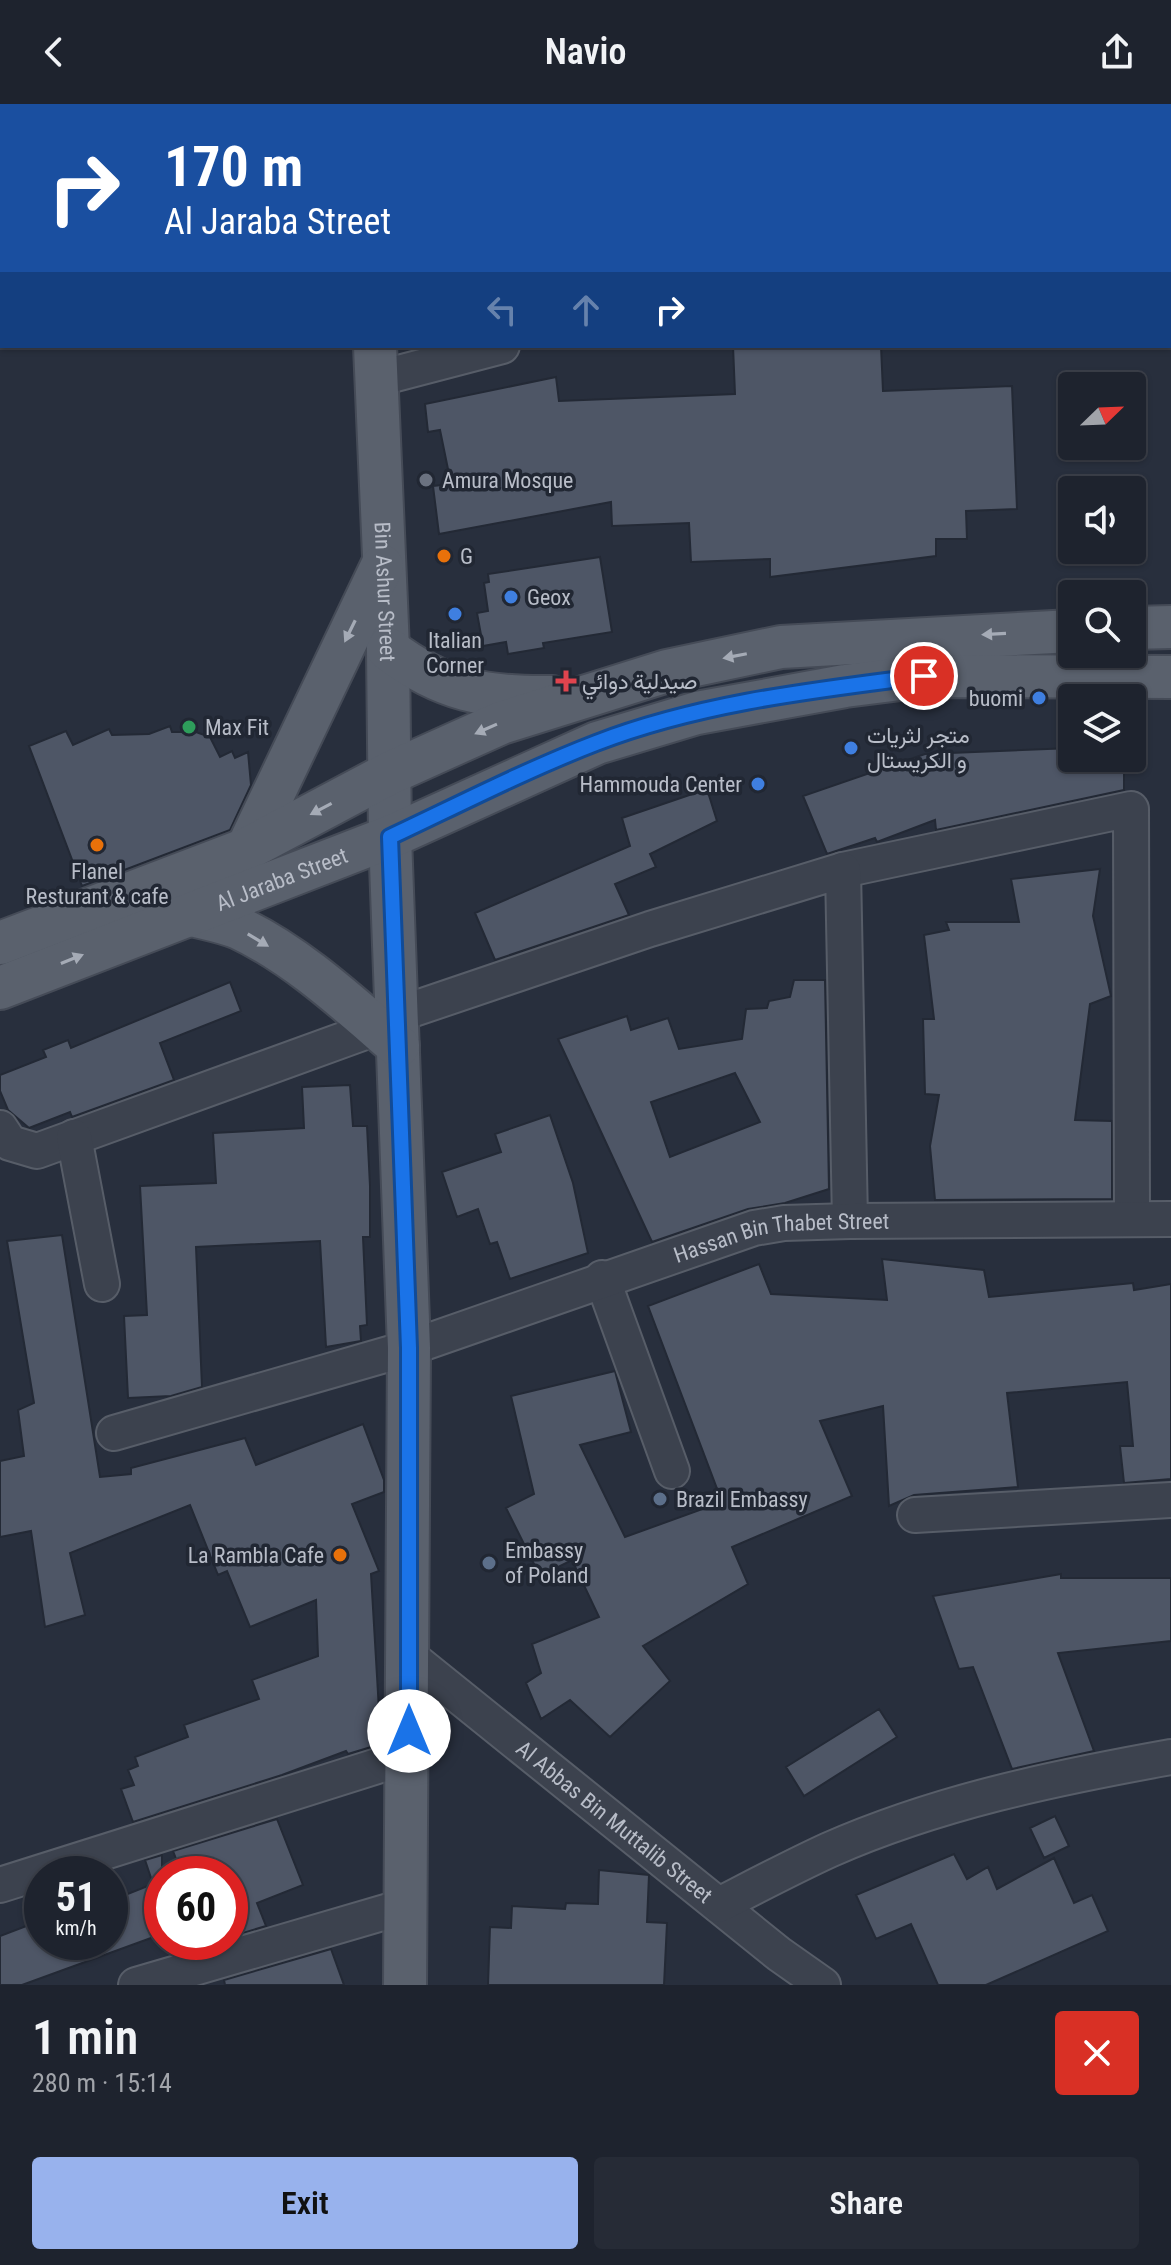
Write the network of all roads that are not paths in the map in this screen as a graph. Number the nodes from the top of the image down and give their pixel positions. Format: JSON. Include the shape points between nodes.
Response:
{"nodes":[{"id":1,"x":487,"y":348,"type":"edge"},
{"id":2,"x":376,"y":363,"type":"edge"},
{"id":3,"x":384,"y":561,"type":"junction"},
{"id":4,"x":1171,"y":627,"type":"edge"},
{"id":5,"x":1146,"y":628,"type":"edge"},
{"id":6,"x":1058,"y":632,"type":"edge"},
{"id":7,"x":388,"y":649,"type":"junction"},
{"id":8,"x":1171,"y":677,"type":"edge"},
{"id":9,"x":581,"y":697,"type":"junction"},
{"id":10,"x":390,"y":773,"type":"junction"},
{"id":11,"x":390,"y":837,"type":"junction"},
{"id":12,"x":247,"y":849,"type":"junction"},
{"id":13,"x":843,"y":870,"type":"junction"},
{"id":14,"x":185,"y":913,"type":"junction"},
{"id":15,"x":0,"y":943,"type":"edge"},
{"id":16,"x":0,"y":988,"type":"edge"},
{"id":17,"x":390,"y":1030,"type":"junction"},
{"id":18,"x":0,"y":1128,"type":"edge"},
{"id":19,"x":74,"y":1137,"type":"junction"},
{"id":20,"x":1132,"y":1218,"type":"junction"},
{"id":21,"x":1171,"y":1219,"type":"edge"},
{"id":22,"x":850,"y":1221,"type":"junction"},
{"id":23,"x":602,"y":1278,"type":"junction"},
{"id":24,"x":102,"y":1284,"type":"dead end"},
{"id":25,"x":409,"y":1348,"type":"junction"},
{"id":26,"x":114,"y":1433,"type":"dead end"},
{"id":27,"x":672,"y":1471,"type":"dead end"},
{"id":28,"x":1171,"y":1500,"type":"edge"},
{"id":29,"x":915,"y":1515,"type":"dead end"},
{"id":30,"x":409,"y":1656,"type":"junction"},
{"id":31,"x":409,"y":1756,"type":"junction"},
{"id":32,"x":1171,"y":1757,"type":"edge"},
{"id":33,"x":0,"y":1885,"type":"edge"},
{"id":34,"x":719,"y":1905,"type":"junction"},
{"id":35,"x":406,"y":1906,"type":"junction"},
{"id":36,"x":136,"y":1985,"type":"edge"},
{"id":37,"x":405,"y":1985,"type":"edge"},
{"id":38,"x":823,"y":1985,"type":"edge"}],
"edges":[{"from":1,"to":2,"type":"street"},
{"from":2,"to":3,"type":"main road","name":"Bin Ashur Street"},
{"from":3,"to":7,"type":"main road","name":"Bin Ashur Street"},
{"from":3,"to":12,"type":"main road","one_way":true},
{"from":4,"to":5,"type":"main road"},
{"from":6,"to":9,"type":"main road","name":"Al Jaraba Street","one_way":true,"via":[[781,647],[667,671]]},
{"from":7,"to":9,"type":"main road","via":[[441,684],[531,697]]},
{"from":7,"to":10,"type":"main road","name":"Bin Ashur Street"},
{"from":8,"to":11,"type":"main road","name":"Al Jaraba Street","via":[[924,676],[697,713],[597,743]]},
{"from":9,"to":10,"type":"main road","name":"Al Jaraba Street","one_way":true,"via":[[501,723]]},
{"from":10,"to":11,"type":"main road","name":"Bin Ashur Street"},
{"from":10,"to":12,"type":"main road","name":"Al Jaraba Street","one_way":true},
{"from":11,"to":14,"type":"main road","name":"Al Jaraba Street"},
{"from":11,"to":17,"type":"main road","name":"Bin Ashur Street"},
{"from":12,"to":15,"type":"main road","name":"Al Jaraba Street"},
{"from":13,"to":17,"type":"street","via":[[650,929]]},
{"from":13,"to":20,"type":"street","via":[[1131,809]]},
{"from":13,"to":22,"type":"street"},
{"from":16,"to":14,"type":"main road","name":"Al Jaraba Street","one_way":true},
{"from":14,"to":17,"type":"main road","one_way":true,"via":[[238,928]]},
{"from":17,"to":19,"type":"street"},
{"from":17,"to":25,"type":"main road","name":"Bin Ashur Street"},
{"from":18,"to":19,"type":"street","via":[[10,1143],[37,1151]]},
{"from":19,"to":24,"type":"street"},
{"from":20,"to":21,"type":"street","name":"Hassan Bin Thabet Street"},
{"from":20,"to":22,"type":"street","name":"Hassan Bin Thabet Street"},
{"from":22,"to":23,"type":"street","name":"Hassan Bin Thabet Street","via":[[754,1228]]},
{"from":23,"to":25,"type":"street","name":"Hassan Bin Thabet Street"},
{"from":23,"to":27,"type":"street"},
{"from":25,"to":26,"type":"street","name":"Hassan Bin Thabet Street"},
{"from":25,"to":30,"type":"main road","name":"Bin Ashur Street"},
{"from":28,"to":29,"type":"street"},
{"from":30,"to":31,"type":"main road","name":"Bin Ashur Street"},
{"from":30,"to":34,"type":"street","name":"Al Abbas Bin Muttalib Street"},
{"from":31,"to":33,"type":"street"},
{"from":31,"to":35,"type":"main road","name":"Bin Ashur Street"},
{"from":32,"to":34,"type":"street","via":[[975,1798],[830,1850]]},
{"from":34,"to":38,"type":"street","name":"Al Abbas Bin Muttalib Street"},
{"from":35,"to":36,"type":"street"},
{"from":35,"to":37,"type":"main road","name":"Bin Ashur Street"}]}
